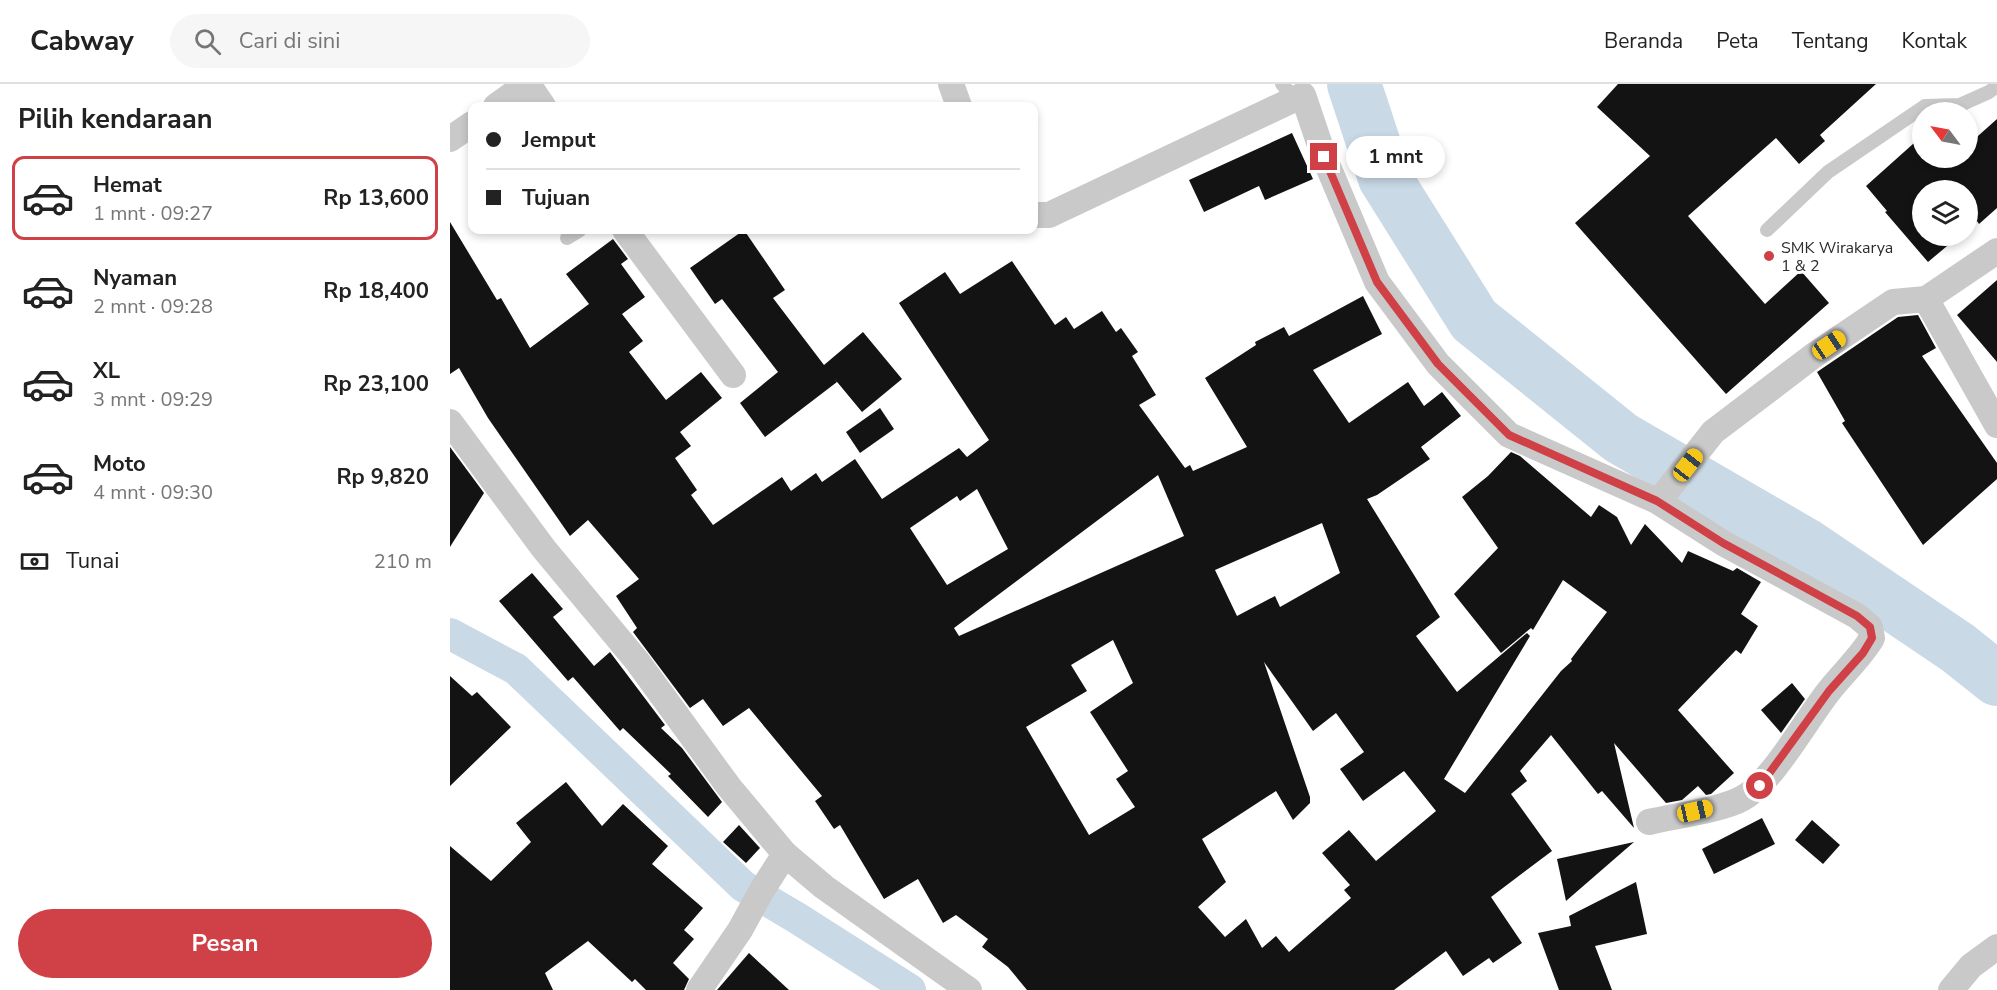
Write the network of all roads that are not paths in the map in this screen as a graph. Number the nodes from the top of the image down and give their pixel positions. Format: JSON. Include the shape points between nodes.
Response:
{"nodes":[{"id":1,"x":527,"y":84,"type":"edge"},
{"id":2,"x":951,"y":84,"type":"edge"},
{"id":3,"x":1997,"y":86,"type":"edge"},
{"id":4,"x":1288,"y":91,"type":"edge"},
{"id":5,"x":502,"y":102,"type":"edge"},
{"id":6,"x":540,"y":102,"type":"edge"},
{"id":7,"x":958,"y":102,"type":"edge"},
{"id":8,"x":468,"y":127,"type":"edge"},
{"id":9,"x":450,"y":139,"type":"edge"},
{"id":10,"x":1038,"y":216,"type":"edge"},
{"id":11,"x":1767,"y":230,"type":"dead end"},
{"id":12,"x":574,"y":234,"type":"edge"},
{"id":13,"x":628,"y":234,"type":"edge"},
{"id":14,"x":567,"y":238,"type":"dead end"},
{"id":15,"x":1997,"y":251,"type":"edge"},
{"id":16,"x":1926,"y":299,"type":"junction"},
{"id":17,"x":733,"y":375,"type":"dead end"},
{"id":18,"x":450,"y":422,"type":"edge"},
{"id":19,"x":1997,"y":425,"type":"edge"},
{"id":20,"x":1660,"y":499,"type":"junction"},
{"id":21,"x":1649,"y":822,"type":"dead end"},
{"id":22,"x":785,"y":854,"type":"junction"},
{"id":23,"x":1997,"y":947,"type":"edge"},
{"id":24,"x":699,"y":990,"type":"edge"},
{"id":25,"x":969,"y":990,"type":"edge"},
{"id":26,"x":1952,"y":990,"type":"edge"}],
"edges":[{"from":1,"to":5,"type":"street"},
{"from":1,"to":6,"type":"street"},
{"from":2,"to":7,"type":"street"},
{"from":3,"to":11,"type":"lane","via":[[1960,105],[1925,106],[1828,172]]},
{"from":4,"to":10,"type":"street","via":[[1049,215]]},
{"from":4,"to":20,"type":"street","via":[[1303,95],[1324,157],[1377,282],[1438,364],[1509,435]]},
{"from":8,"to":9,"type":"street"},
{"from":12,"to":14,"type":"lane"},
{"from":13,"to":17,"type":"street"},
{"from":15,"to":16,"type":"street"},
{"from":16,"to":19,"type":"street"},
{"from":16,"to":20,"type":"street","via":[[1893,302],[1813,356],[1713,432]]},
{"from":18,"to":22,"type":"street","via":[[544,549]]},
{"from":20,"to":21,"type":"street","via":[[1723,543],[1857,616],[1870,627],[1872,638],[1760,786],[1741,799]]},
{"from":22,"to":24,"type":"street"},
{"from":22,"to":25,"type":"street","via":[[824,887]]},
{"from":23,"to":26,"type":"street","via":[[1971,966]]}]}
